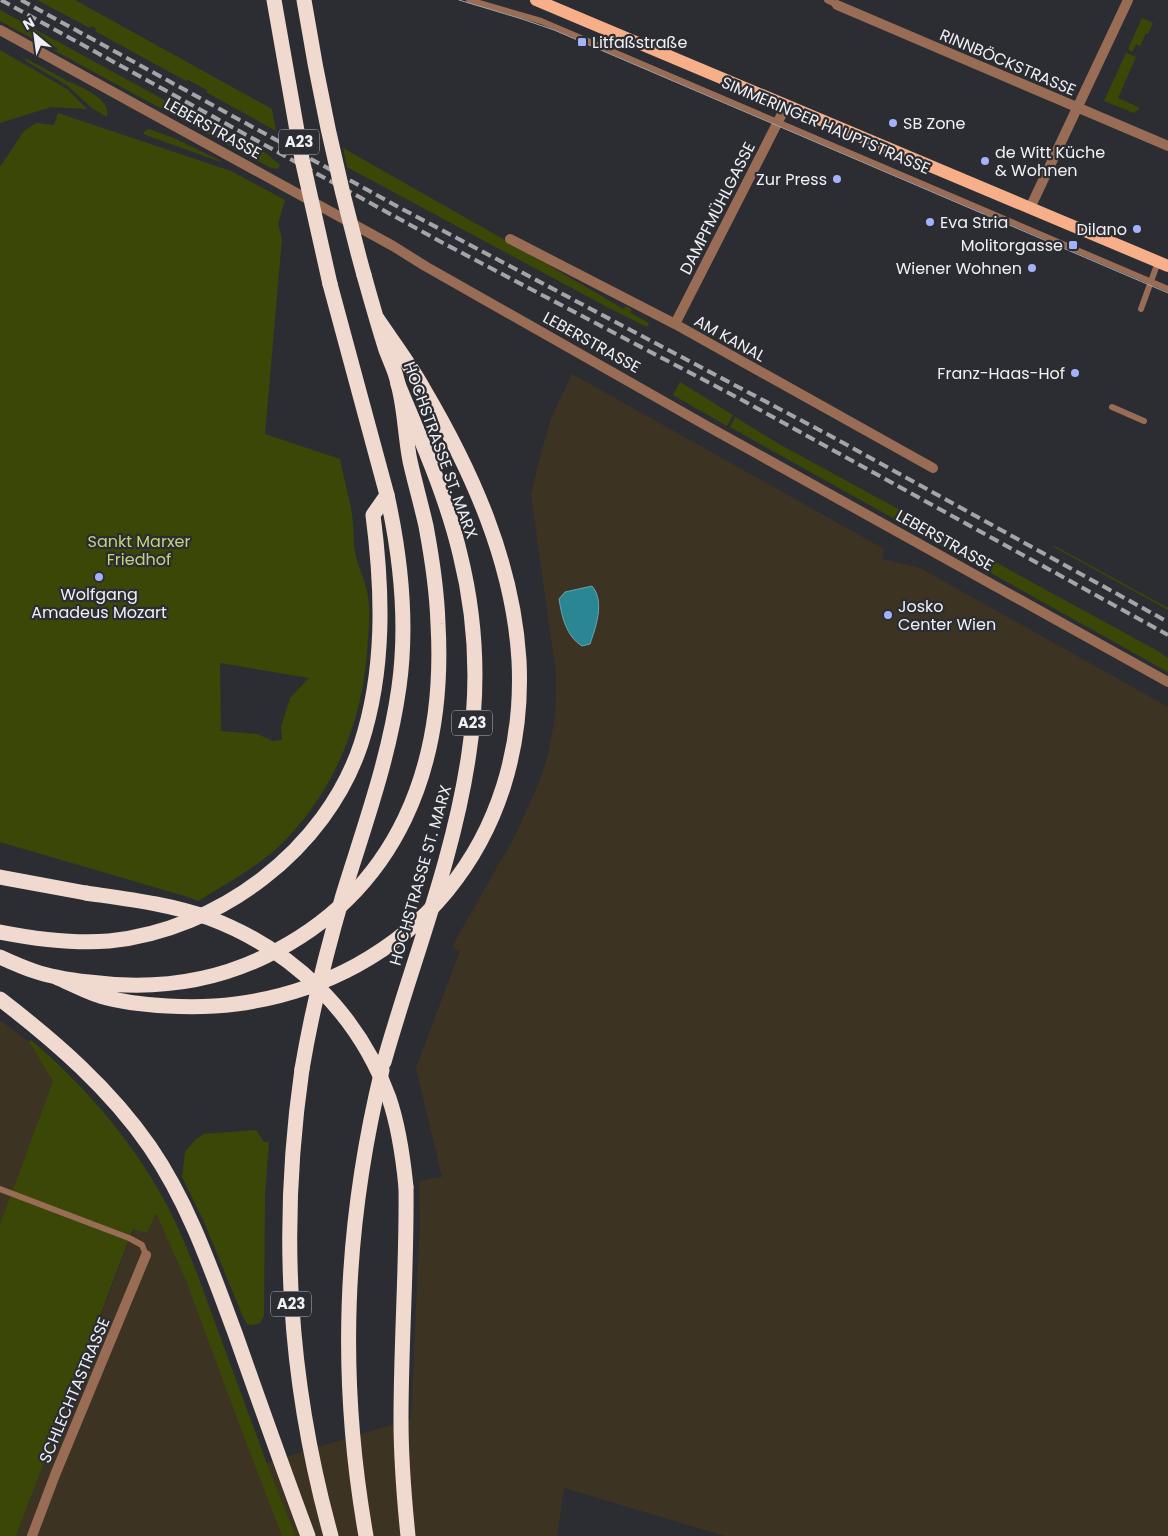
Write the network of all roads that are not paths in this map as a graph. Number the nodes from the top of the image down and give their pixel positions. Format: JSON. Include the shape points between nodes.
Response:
{"nodes":[{"id":1,"x":274,"y":0,"type":"edge"},
{"id":2,"x":304,"y":0,"type":"edge"},
{"id":3,"x":468,"y":0,"type":"edge"},
{"id":4,"x":536,"y":0,"type":"edge"},
{"id":5,"x":827,"y":0,"type":"edge"},
{"id":6,"x":1128,"y":0,"type":"edge"},
{"id":7,"x":837,"y":5,"type":"joint"},
{"id":8,"x":0,"y":30,"type":"edge"},
{"id":9,"x":786,"y":106,"type":"junction"},
{"id":10,"x":1078,"y":108,"type":"junction"},
{"id":11,"x":778,"y":122,"type":"junction"},
{"id":12,"x":1168,"y":146,"type":"edge"},
{"id":13,"x":1030,"y":208,"type":"junction"},
{"id":14,"x":510,"y":239,"type":"dead end"},
{"id":15,"x":1163,"y":264,"type":"edge"},
{"id":16,"x":1151,"y":282,"type":"junction"},
{"id":17,"x":1168,"y":289,"type":"edge"},
{"id":18,"x":1141,"y":309,"type":"dead end"},
{"id":19,"x":376,"y":317,"type":"junction"},
{"id":20,"x":675,"y":324,"type":"junction"},
{"id":21,"x":398,"y":384,"type":"junction"},
{"id":22,"x":1112,"y":407,"type":"dead end"},
{"id":23,"x":1144,"y":421,"type":"dead end"},
{"id":24,"x":933,"y":468,"type":"dead end"},
{"id":25,"x":387,"y":495,"type":"junction"},
{"id":26,"x":1168,"y":682,"type":"edge"},
{"id":27,"x":0,"y":877,"type":"edge"},
{"id":28,"x":0,"y":932,"type":"edge"},
{"id":29,"x":0,"y":957,"type":"edge"},
{"id":30,"x":56,"y":977,"type":"junction"},
{"id":31,"x":0,"y":999,"type":"edge"},
{"id":32,"x":0,"y":1189,"type":"edge"},
{"id":33,"x":146,"y":1256,"type":"joint"},
{"id":34,"x":32,"y":1536,"type":"edge"},
{"id":35,"x":308,"y":1536,"type":"edge"},
{"id":36,"x":331,"y":1536,"type":"edge"},
{"id":37,"x":366,"y":1536,"type":"edge"},
{"id":38,"x":408,"y":1536,"type":"edge"}],
"edges":[{"from":1,"to":25,"type":"highway","number":"A23","bridge":true,"via":[[317,230]]},
{"from":2,"to":19,"type":"highway","name":"HOCHSTRASSE ST. MARX","number":"A23","bridge":true,"via":[[346,212]]},
{"from":3,"to":11,"type":"lane","name":"SIMMERINGER HAUPTSTRASSE","via":[[541,21]]},
{"from":4,"to":9,"type":"main road","name":"SIMMERINGER HAUPTSTRASSE"},
{"from":5,"to":7,"type":"lane"},
{"from":6,"to":10,"type":"street"},
{"from":7,"to":10,"type":"street","name":"RINNBÖCKSTRASSE"},
{"from":8,"to":26,"type":"street","name":"LEBERSTRASSE","via":[[394,246],[707,426]]},
{"from":9,"to":11,"type":"street","name":"DAMPFMÜHLGASSE"},
{"from":9,"to":13,"type":"main road","name":"SIMMERINGER HAUPTSTRASSE"},
{"from":10,"to":12,"type":"street","name":"RINNBÖCKSTRASSE"},
{"from":10,"to":13,"type":"street"},
{"from":11,"to":16,"type":"lane","name":"SIMMERINGER HAUPTSTRASSE"},
{"from":11,"to":20,"type":"street","name":"DAMPFMÜHLGASSE"},
{"from":13,"to":15,"type":"main road","name":"SIMMERINGER HAUPTSTRASSE"},
{"from":14,"to":20,"type":"street","name":"AM KANAL"},
{"from":15,"to":16,"type":"lane"},
{"from":16,"to":17,"type":"lane","name":"SIMMERINGER HAUPTSTRASSE"},
{"from":16,"to":18,"type":"lane"},
{"from":19,"to":21,"type":"highway","name":"HOCHSTRASSE ST. MARX","number":"A23"},
{"from":19,"to":30,"type":"highway","via":[[422,386],[455,445],[484,509],[504,572],[519,659],[517,726],[505,785],[494,816],[463,870],[421,920],[376,954],[338,976],[304,989],[223,1006],[192,1007],[99,996]]},
{"from":20,"to":24,"type":"street","name":"AM KANAL"},
{"from":21,"to":30,"type":"highway","bridge":true,"via":[[410,460],[426,527],[439,641],[437,700],[430,749],[413,803],[399,831],[365,880],[319,925],[274,953],[242,967],[171,984],[110,985]]},
{"from":21,"to":37,"type":"highway","name":"HOCHSTRASSE ST. MARX","number":"A23","bridge":true,"via":[[438,481],[460,555],[469,598],[474,688],[469,752],[457,817],[384,1062],[355,1211],[348,1307],[349,1385],[354,1460]]},
{"from":22,"to":23,"type":"lane"},
{"from":25,"to":28,"type":"highway","via":[[372,516],[380,585],[379,649],[369,716],[347,777],[309,835],[253,887],[180,925],[109,941],[42,940]]},
{"from":25,"to":36,"type":"highway","number":"A23","bridge":true,"via":[[396,537],[402,594],[402,646],[394,721],[318,985],[296,1111],[290,1188],[289,1265],[297,1370],[313,1463]]},
{"from":27,"to":38,"type":"highway","bridge":true,"via":[[151,904],[208,918],[245,934],[306,975],[357,1034],[388,1098],[403,1153],[407,1232],[401,1420]]},
{"from":29,"to":30,"type":"highway"},
{"from":31,"to":35,"type":"highway","via":[[56,1044],[107,1093],[133,1123],[168,1175],[195,1228],[221,1295]]},
{"from":32,"to":33,"type":"lane","via":[[129,1238],[142,1245]]},
{"from":33,"to":34,"type":"street","name":"SCHLECHTASTRASSE"}]}
